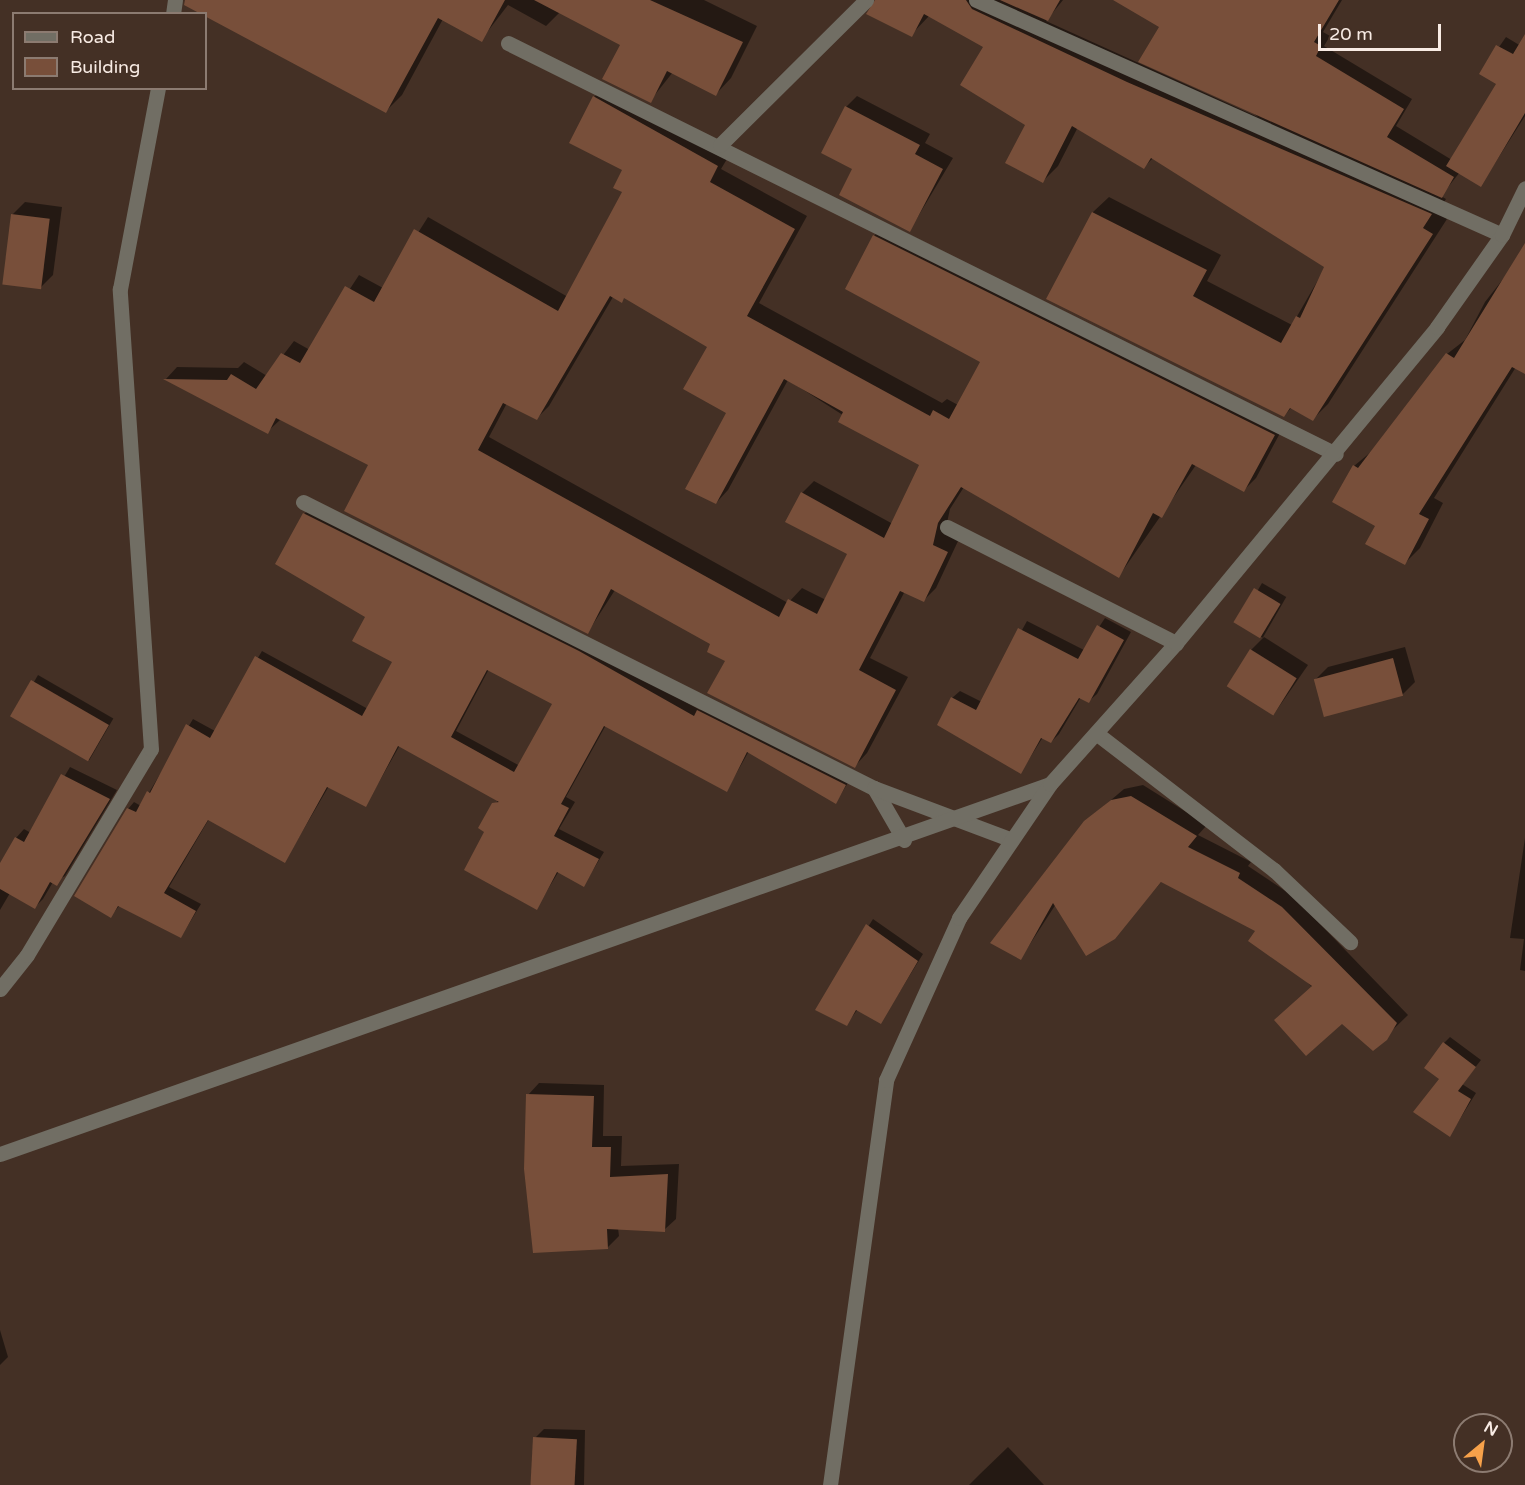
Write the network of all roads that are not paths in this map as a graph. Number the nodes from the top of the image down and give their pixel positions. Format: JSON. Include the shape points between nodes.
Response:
{"nodes":[{"id":1,"x":866,"y":0,"type":"edge"},
{"id":2,"x":976,"y":0,"type":"edge"},
{"id":3,"x":508,"y":43,"type":"dead end"},
{"id":4,"x":158,"y":90,"type":"edge"},
{"id":5,"x":720,"y":146,"type":"junction"},
{"id":6,"x":1525,"y":188,"type":"edge"},
{"id":7,"x":1502,"y":235,"type":"junction"},
{"id":8,"x":1336,"y":454,"type":"junction"},
{"id":9,"x":303,"y":502,"type":"dead end"},
{"id":10,"x":947,"y":527,"type":"dead end"},
{"id":11,"x":1176,"y":643,"type":"junction"},
{"id":12,"x":1096,"y":733,"type":"junction"},
{"id":13,"x":1050,"y":784,"type":"junction"},
{"id":14,"x":874,"y":788,"type":"junction"},
{"id":15,"x":962,"y":818,"type":"junction"},
{"id":16,"x":904,"y":840,"type":"junction"},
{"id":17,"x":1012,"y":840,"type":"junction"},
{"id":18,"x":1350,"y":942,"type":"dead end"},
{"id":19,"x":0,"y":989,"type":"edge"},
{"id":20,"x":0,"y":1154,"type":"edge"},
{"id":21,"x":830,"y":1485,"type":"edge"}],
"edges":[{"from":1,"to":5,"type":"street"},
{"from":2,"to":7,"type":"street"},
{"from":3,"to":5,"type":"street"},
{"from":4,"to":19,"type":"street","via":[[120,289],[151,749],[27,955]]},
{"from":5,"to":8,"type":"street"},
{"from":6,"to":7,"type":"street"},
{"from":7,"to":8,"type":"street"},
{"from":8,"to":11,"type":"street"},
{"from":9,"to":14,"type":"street"},
{"from":10,"to":11,"type":"street"},
{"from":11,"to":12,"type":"street"},
{"from":12,"to":13,"type":"street"},
{"from":12,"to":18,"type":"street","via":[[1274,870]]},
{"from":13,"to":15,"type":"street"},
{"from":13,"to":17,"type":"street"},
{"from":14,"to":15,"type":"street"},
{"from":14,"to":16,"type":"street"},
{"from":15,"to":16,"type":"street"},
{"from":15,"to":17,"type":"street"},
{"from":16,"to":20,"type":"street"},
{"from":17,"to":21,"type":"street","via":[[959,918],[886,1080]]}]}
